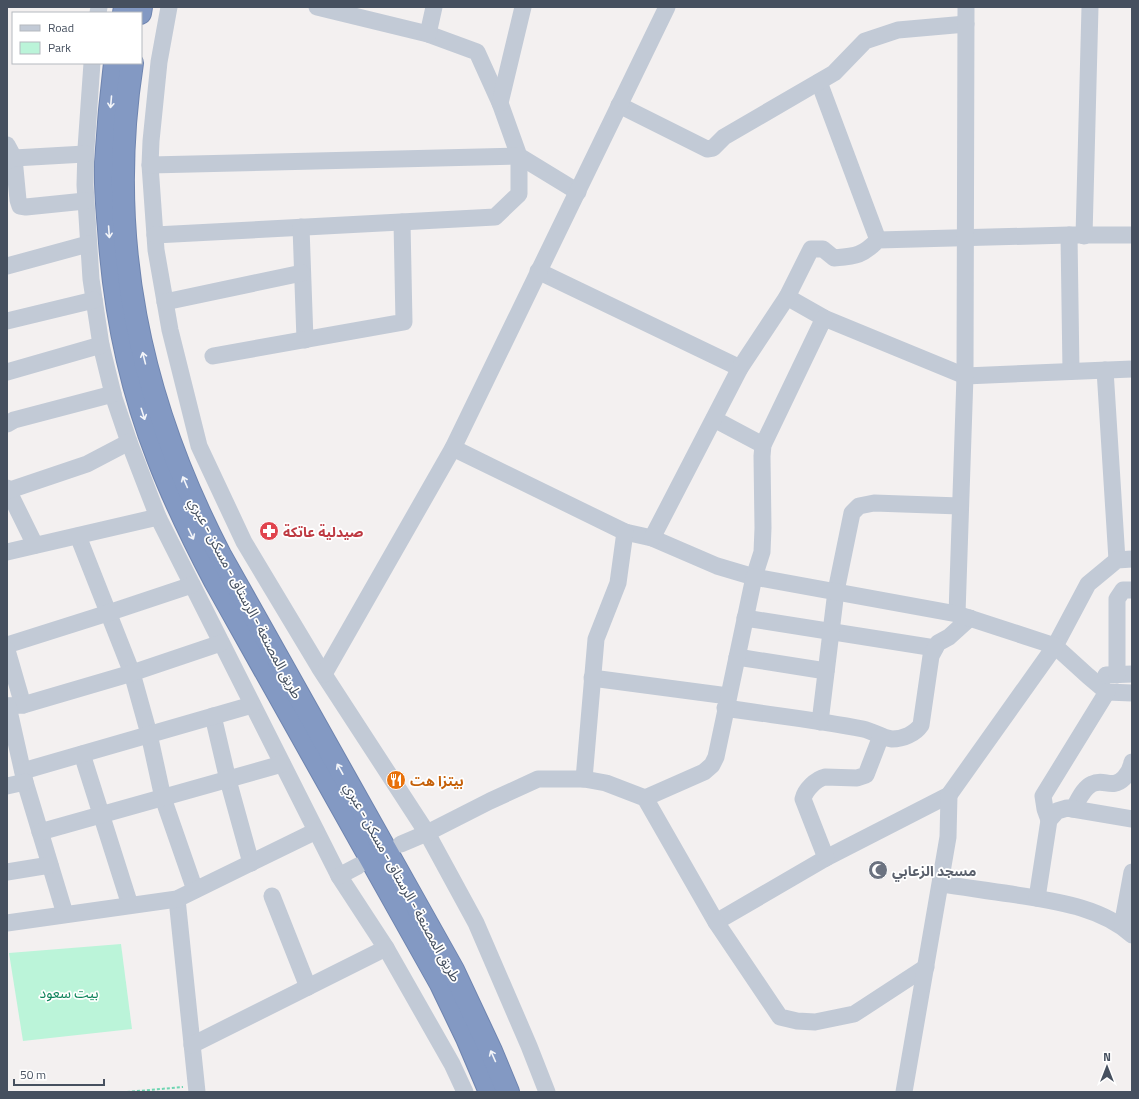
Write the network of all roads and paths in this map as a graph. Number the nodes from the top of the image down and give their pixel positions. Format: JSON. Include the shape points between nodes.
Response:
{"nodes":[{"id":1,"x":169,"y":7,"type":"edge"},
{"id":2,"x":317,"y":7,"type":"edge"},
{"id":3,"x":434,"y":7,"type":"edge"},
{"id":4,"x":523,"y":7,"type":"edge"},
{"id":5,"x":666,"y":7,"type":"edge"},
{"id":6,"x":966,"y":7,"type":"edge"},
{"id":7,"x":1090,"y":7,"type":"edge"},
{"id":8,"x":341,"y":10,"type":"edge"},
{"id":9,"x":966,"y":24,"type":"junction"},
{"id":10,"x":428,"y":34,"type":"junction"},
{"id":11,"x":92,"y":64,"type":"edge"},
{"id":12,"x":115,"y":64,"type":"edge"},
{"id":13,"x":132,"y":64,"type":"edge"},
{"id":14,"x":819,"y":82,"type":"junction"},
{"id":15,"x":500,"y":103,"type":"junction"},
{"id":16,"x":620,"y":105,"type":"junction"},
{"id":17,"x":9,"y":154,"type":"edge"},
{"id":18,"x":85,"y":154,"type":"junction"},
{"id":19,"x":519,"y":156,"type":"junction"},
{"id":20,"x":150,"y":165,"type":"junction"},
{"id":21,"x":578,"y":192,"type":"junction"},
{"id":22,"x":85,"y":201,"type":"junction"},
{"id":23,"x":14,"y":209,"type":"edge"},
{"id":24,"x":402,"y":222,"type":"junction"},
{"id":25,"x":301,"y":227,"type":"junction"},
{"id":26,"x":155,"y":235,"type":"junction"},
{"id":27,"x":1132,"y":235,"type":"edge"},
{"id":28,"x":1076,"y":236,"type":"junction"},
{"id":29,"x":965,"y":237,"type":"junction"},
{"id":30,"x":878,"y":240,"type":"junction"},
{"id":31,"x":88,"y":244,"type":"junction"},
{"id":32,"x":7,"y":266,"type":"edge"},
{"id":33,"x":538,"y":271,"type":"junction"},
{"id":34,"x":302,"y":273,"type":"junction"},
{"id":35,"x":787,"y":297,"type":"junction"},
{"id":36,"x":94,"y":300,"type":"junction"},
{"id":37,"x":165,"y":302,"type":"junction"},
{"id":38,"x":824,"y":318,"type":"junction"},
{"id":39,"x":7,"y":321,"type":"edge"},
{"id":40,"x":305,"y":340,"type":"junction"},
{"id":41,"x":101,"y":345,"type":"junction"},
{"id":42,"x":213,"y":356,"type":"dead end"},
{"id":43,"x":740,"y":368,"type":"junction"},
{"id":44,"x":1132,"y":369,"type":"edge"},
{"id":45,"x":1105,"y":370,"type":"junction"},
{"id":46,"x":1071,"y":371,"type":"junction"},
{"id":47,"x":7,"y":372,"type":"edge"},
{"id":48,"x":965,"y":376,"type":"junction"},
{"id":49,"x":113,"y":394,"type":"junction"},
{"id":50,"x":714,"y":418,"type":"junction"},
{"id":51,"x":7,"y":424,"type":"edge"},
{"id":52,"x":129,"y":442,"type":"junction"},
{"id":53,"x":763,"y":445,"type":"junction"},
{"id":54,"x":453,"y":448,"type":"junction"},
{"id":55,"x":7,"y":490,"type":"edge"},
{"id":56,"x":960,"y":506,"type":"junction"},
{"id":57,"x":158,"y":517,"type":"junction"},
{"id":58,"x":625,"y":532,"type":"junction"},
{"id":59,"x":78,"y":536,"type":"junction"},
{"id":60,"x":652,"y":538,"type":"junction"},
{"id":61,"x":35,"y":545,"type":"junction"},
{"id":62,"x":7,"y":552,"type":"edge"},
{"id":63,"x":1125,"y":560,"type":"edge"},
{"id":64,"x":754,"y":577,"type":"junction"},
{"id":65,"x":192,"y":585,"type":"junction"},
{"id":66,"x":1132,"y":590,"type":"edge"},
{"id":67,"x":836,"y":591,"type":"junction"},
{"id":68,"x":108,"y":613,"type":"junction"},
{"id":69,"x":964,"y":616,"type":"junction"},
{"id":70,"x":745,"y":618,"type":"junction"},
{"id":71,"x":831,"y":631,"type":"junction"},
{"id":72,"x":222,"y":643,"type":"junction"},
{"id":73,"x":1055,"y":646,"type":"junction"},
{"id":74,"x":935,"y":648,"type":"junction"},
{"id":75,"x":7,"y":652,"type":"edge"},
{"id":76,"x":737,"y":657,"type":"junction"},
{"id":77,"x":826,"y":671,"type":"junction"},
{"id":78,"x":132,"y":673,"type":"junction"},
{"id":79,"x":324,"y":674,"type":"junction"},
{"id":80,"x":1124,"y":674,"type":"edge"},
{"id":81,"x":1088,"y":676,"type":"junction"},
{"id":82,"x":592,"y":678,"type":"junction"},
{"id":83,"x":1107,"y":692,"type":"junction"},
{"id":84,"x":1132,"y":693,"type":"edge"},
{"id":85,"x":727,"y":702,"type":"junction"},
{"id":86,"x":252,"y":705,"type":"junction"},
{"id":87,"x":13,"y":706,"type":"edge"},
{"id":88,"x":213,"y":716,"type":"junction"},
{"id":89,"x":820,"y":722,"type":"junction"},
{"id":90,"x":149,"y":734,"type":"junction"},
{"id":91,"x":881,"y":736,"type":"junction"},
{"id":92,"x":82,"y":754,"type":"junction"},
{"id":93,"x":1132,"y":762,"type":"edge"},
{"id":94,"x":282,"y":764,"type":"junction"},
{"id":95,"x":24,"y":776,"type":"junction"},
{"id":96,"x":584,"y":779,"type":"junction"},
{"id":97,"x":228,"y":780,"type":"junction"},
{"id":98,"x":7,"y":786,"type":"edge"},
{"id":99,"x":949,"y":795,"type":"junction"},
{"id":100,"x":163,"y":798,"type":"junction"},
{"id":101,"x":645,"y":798,"type":"junction"},
{"id":102,"x":1073,"y":809,"type":"junction"},
{"id":103,"x":102,"y":816,"type":"junction"},
{"id":104,"x":1132,"y":819,"type":"edge"},
{"id":105,"x":1049,"y":820,"type":"junction"},
{"id":106,"x":316,"y":831,"type":"junction"},
{"id":107,"x":40,"y":832,"type":"junction"},
{"id":108,"x":427,"y":833,"type":"junction"},
{"id":109,"x":401,"y":844,"type":"dead end"},
{"id":110,"x":826,"y":858,"type":"junction"},
{"id":111,"x":251,"y":863,"type":"junction"},
{"id":112,"x":50,"y":865,"type":"junction"},
{"id":113,"x":358,"y":866,"type":"dead end"},
{"id":114,"x":7,"y":872,"type":"edge"},
{"id":115,"x":1132,"y":872,"type":"edge"},
{"id":116,"x":339,"y":876,"type":"junction"},
{"id":117,"x":941,"y":884,"type":"junction"},
{"id":118,"x":194,"y":890,"type":"junction"},
{"id":119,"x":272,"y":896,"type":"dead end"},
{"id":120,"x":1037,"y":898,"type":"junction"},
{"id":121,"x":177,"y":899,"type":"junction"},
{"id":122,"x":130,"y":905,"type":"junction"},
{"id":123,"x":65,"y":914,"type":"junction"},
{"id":124,"x":716,"y":922,"type":"junction"},
{"id":125,"x":7,"y":923,"type":"edge"},
{"id":126,"x":1127,"y":930,"type":"edge"},
{"id":127,"x":386,"y":948,"type":"junction"},
{"id":128,"x":926,"y":967,"type":"junction"},
{"id":129,"x":308,"y":987,"type":"junction"},
{"id":130,"x":192,"y":1045,"type":"junction"},
{"id":131,"x":197,"y":1089,"type":"edge"},
{"id":132,"x":127,"y":1092,"type":"edge"},
{"id":133,"x":465,"y":1092,"type":"edge"},
{"id":134,"x":490,"y":1092,"type":"edge"},
{"id":135,"x":508,"y":1092,"type":"edge"},
{"id":136,"x":547,"y":1092,"type":"edge"},
{"id":137,"x":904,"y":1092,"type":"edge"}],
"edges":[{"from":1,"to":20,"type":"street","via":[[159,62]]},
{"from":2,"to":8,"type":"street"},
{"from":3,"to":10,"type":"street"},
{"from":4,"to":15,"type":"street"},
{"from":5,"to":16,"type":"street"},
{"from":6,"to":9,"type":"street"},
{"from":7,"to":28,"type":"street"},
{"from":8,"to":10,"type":"street"},
{"from":9,"to":14,"type":"street","via":[[898,30],[865,41],[834,73]]},
{"from":9,"to":29,"type":"street"},
{"from":10,"to":15,"type":"street","via":[[477,52]]},
{"from":11,"to":18,"type":"street"},
{"from":12,"to":134,"type":"highway","name":"طريق المصنعة - الرستاق - مسكن - عبري","one_way":true,"via":[[106,164],[114,292],[140,404],[158,457],[178,508],[215,581],[424,952],[465,1032]]},
{"from":135,"to":13,"type":"highway","name":"طريق المصنعة - الرستاق - مسكن - عبري","one_way":true,"via":[[453,970],[217,549],[168,439],[144,356],[131,292],[127,256],[122,166]]},
{"from":14,"to":16,"type":"street","via":[[724,136],[713,148],[707,149]]},
{"from":14,"to":30,"type":"street"},
{"from":15,"to":19,"type":"street"},
{"from":16,"to":21,"type":"street"},
{"from":17,"to":18,"type":"street"},
{"from":17,"to":23,"type":"street","via":[[18,200]]},
{"from":18,"to":22,"type":"street"},
{"from":19,"to":20,"type":"street"},
{"from":19,"to":21,"type":"street"},
{"from":19,"to":24,"type":"street","via":[[519,194],[495,217]]},
{"from":20,"to":26,"type":"street"},
{"from":21,"to":33,"type":"street"},
{"from":22,"to":23,"type":"street"},
{"from":22,"to":31,"type":"street"},
{"from":24,"to":25,"type":"street"},
{"from":24,"to":40,"type":"street","via":[[404,322]]},
{"from":25,"to":26,"type":"street"},
{"from":25,"to":34,"type":"street"},
{"from":26,"to":37,"type":"street"},
{"from":27,"to":28,"type":"street"},
{"from":28,"to":29,"type":"street"},
{"from":28,"to":46,"type":"street"},
{"from":29,"to":30,"type":"street"},
{"from":29,"to":48,"type":"street"},
{"from":30,"to":35,"type":"street","via":[[867,251],[856,256],[834,258],[823,249],[811,249]]},
{"from":31,"to":32,"type":"street"},
{"from":31,"to":36,"type":"street"},
{"from":33,"to":43,"type":"street"},
{"from":33,"to":54,"type":"street"},
{"from":34,"to":37,"type":"street"},
{"from":34,"to":40,"type":"street"},
{"from":35,"to":38,"type":"street"},
{"from":35,"to":43,"type":"street"},
{"from":36,"to":39,"type":"street"},
{"from":36,"to":41,"type":"street"},
{"from":37,"to":79,"type":"street","via":[[199,446],[244,542]]},
{"from":38,"to":48,"type":"street"},
{"from":38,"to":53,"type":"street"},
{"from":40,"to":42,"type":"street"},
{"from":41,"to":47,"type":"street"},
{"from":41,"to":49,"type":"street"},
{"from":43,"to":50,"type":"street"},
{"from":44,"to":45,"type":"street"},
{"from":45,"to":46,"type":"street"},
{"from":45,"to":63,"type":"street"},
{"from":46,"to":48,"type":"street"},
{"from":48,"to":56,"type":"street"},
{"from":49,"to":51,"type":"street"},
{"from":49,"to":52,"type":"street"},
{"from":50,"to":53,"type":"street"},
{"from":50,"to":60,"type":"street"},
{"from":52,"to":55,"type":"street","via":[[87,464]]},
{"from":52,"to":57,"type":"street"},
{"from":53,"to":64,"type":"street","via":[[762,552]]},
{"from":54,"to":58,"type":"street"},
{"from":54,"to":79,"type":"street"},
{"from":55,"to":61,"type":"street"},
{"from":56,"to":67,"type":"street","via":[[874,503],[859,506],[852,513]]},
{"from":56,"to":69,"type":"street"},
{"from":57,"to":59,"type":"street"},
{"from":57,"to":65,"type":"street"},
{"from":58,"to":60,"type":"street"},
{"from":58,"to":82,"type":"street","via":[[618,583],[596,639]]},
{"from":59,"to":61,"type":"street"},
{"from":59,"to":68,"type":"street"},
{"from":60,"to":64,"type":"street","via":[[717,566]]},
{"from":61,"to":62,"type":"street"},
{"from":63,"to":73,"type":"street","via":[[1088,584]]},
{"from":64,"to":67,"type":"street"},
{"from":64,"to":70,"type":"street"},
{"from":65,"to":68,"type":"street"},
{"from":65,"to":72,"type":"street"},
{"from":66,"to":80,"type":"street","via":[[1123,590],[1117,599]]},
{"from":67,"to":69,"type":"street"},
{"from":67,"to":71,"type":"street"},
{"from":68,"to":75,"type":"street"},
{"from":68,"to":78,"type":"street"},
{"from":69,"to":73,"type":"street"},
{"from":69,"to":74,"type":"street","via":[[949,637],[938,643]]},
{"from":70,"to":71,"type":"street"},
{"from":70,"to":76,"type":"street"},
{"from":71,"to":74,"type":"street"},
{"from":71,"to":77,"type":"street"},
{"from":72,"to":78,"type":"street"},
{"from":72,"to":86,"type":"street"},
{"from":73,"to":81,"type":"street"},
{"from":73,"to":99,"type":"street"},
{"from":74,"to":91,"type":"street","via":[[931,656],[921,725],[916,732],[903,737],[892,739]]},
{"from":75,"to":87,"type":"street"},
{"from":76,"to":77,"type":"street"},
{"from":76,"to":85,"type":"street"},
{"from":77,"to":89,"type":"street"},
{"from":78,"to":87,"type":"street"},
{"from":78,"to":90,"type":"street"},
{"from":79,"to":108,"type":"street"},
{"from":80,"to":81,"type":"street"},
{"from":81,"to":83,"type":"street"},
{"from":82,"to":85,"type":"street"},
{"from":82,"to":96,"type":"street"},
{"from":83,"to":84,"type":"street"},
{"from":83,"to":105,"type":"street","via":[[1043,796]]},
{"from":85,"to":89,"type":"street"},
{"from":85,"to":101,"type":"street","via":[[712,765],[704,772]]},
{"from":86,"to":88,"type":"street"},
{"from":86,"to":94,"type":"street"},
{"from":87,"to":95,"type":"street"},
{"from":88,"to":90,"type":"street"},
{"from":88,"to":97,"type":"street"},
{"from":89,"to":91,"type":"street","via":[[863,729]]},
{"from":90,"to":92,"type":"street"},
{"from":90,"to":100,"type":"street"},
{"from":91,"to":110,"type":"street","via":[[866,775],[857,778],[820,778],[805,793],[803,799]]},
{"from":92,"to":95,"type":"street"},
{"from":92,"to":103,"type":"street"},
{"from":93,"to":102,"type":"street","via":[[1126,776],[1119,782],[1092,784],[1084,790]]},
{"from":94,"to":97,"type":"street"},
{"from":94,"to":106,"type":"street"},
{"from":95,"to":98,"type":"street"},
{"from":95,"to":107,"type":"street"},
{"from":96,"to":101,"type":"street","via":[[606,783]]},
{"from":96,"to":108,"type":"street","via":[[538,779]]},
{"from":97,"to":100,"type":"street"},
{"from":97,"to":111,"type":"street"},
{"from":99,"to":110,"type":"street"},
{"from":99,"to":117,"type":"street","via":[[948,837]]},
{"from":100,"to":103,"type":"street"},
{"from":100,"to":118,"type":"street"},
{"from":101,"to":124,"type":"street"},
{"from":102,"to":104,"type":"street"},
{"from":102,"to":105,"type":"street","via":[[1057,811]]},
{"from":103,"to":107,"type":"street"},
{"from":103,"to":122,"type":"street"},
{"from":105,"to":120,"type":"street"},
{"from":106,"to":111,"type":"street"},
{"from":106,"to":116,"type":"street"},
{"from":107,"to":112,"type":"street"},
{"from":108,"to":109,"type":"street"},
{"from":108,"to":136,"type":"street","via":[[476,923]]},
{"from":110,"to":124,"type":"street"},
{"from":111,"to":118,"type":"street"},
{"from":112,"to":114,"type":"street"},
{"from":112,"to":123,"type":"street"},
{"from":113,"to":116,"type":"street"},
{"from":115,"to":126,"type":"street"},
{"from":116,"to":127,"type":"street"},
{"from":117,"to":120,"type":"street"},
{"from":117,"to":128,"type":"street"},
{"from":118,"to":121,"type":"street"},
{"from":119,"to":129,"type":"street"},
{"from":120,"to":126,"type":"street","via":[[1085,908]]},
{"from":121,"to":122,"type":"street"},
{"from":121,"to":130,"type":"street"},
{"from":122,"to":123,"type":"street"},
{"from":123,"to":125,"type":"street"},
{"from":124,"to":128,"type":"street","via":[[780,1017],[797,1022],[815,1022],[854,1014]]},
{"from":127,"to":129,"type":"street"},
{"from":127,"to":133,"type":"street","via":[[452,1064]]},
{"from":128,"to":137,"type":"street"},
{"from":129,"to":130,"type":"street"},
{"from":130,"to":131,"type":"street"},
{"from":131,"to":132,"type":"path"}]}
